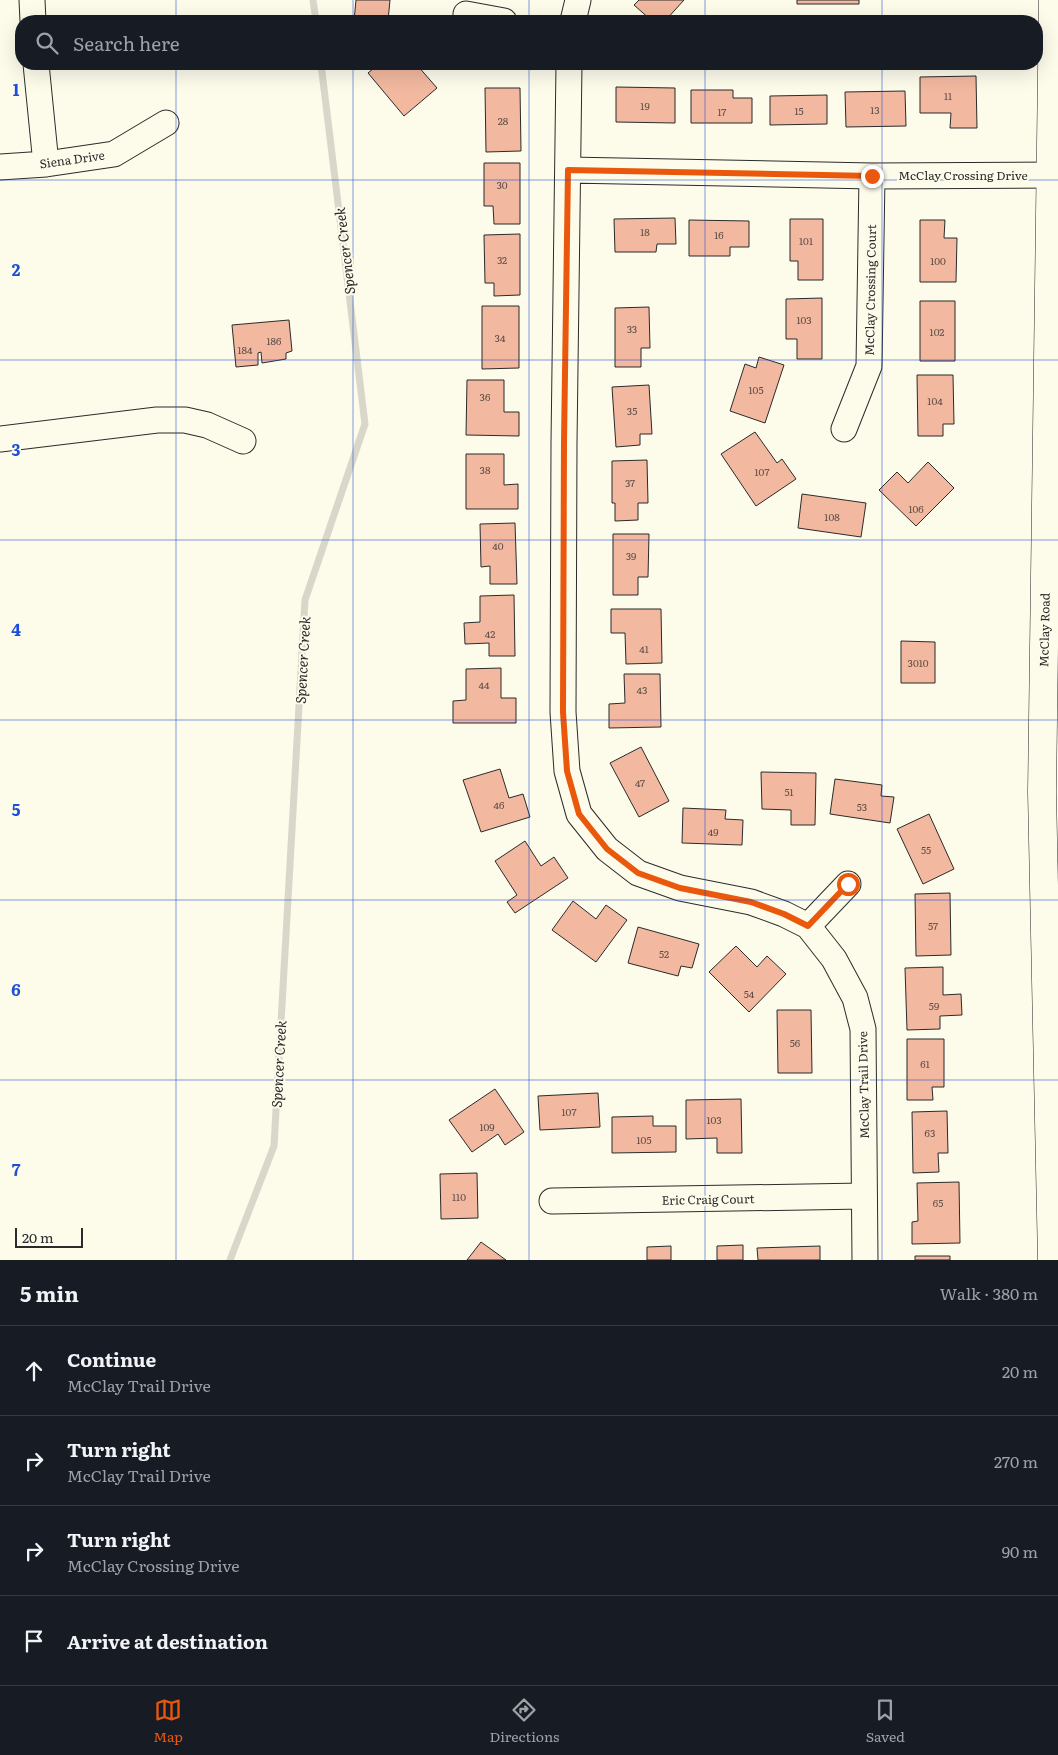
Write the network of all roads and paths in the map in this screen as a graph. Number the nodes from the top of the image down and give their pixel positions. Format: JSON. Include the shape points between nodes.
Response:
{"nodes":[{"id":1,"x":32,"y":0,"type":"edge"},
{"id":2,"x":578,"y":0,"type":"edge"},
{"id":3,"x":1053,"y":0,"type":"edge"},
{"id":4,"x":466,"y":14,"type":"dead end"},
{"id":5,"x":33,"y":15,"type":"edge"},
{"id":6,"x":471,"y":15,"type":"edge"},
{"id":7,"x":574,"y":15,"type":"edge"},
{"id":8,"x":37,"y":70,"type":"edge"},
{"id":9,"x":569,"y":70,"type":"edge"},
{"id":10,"x":166,"y":122,"type":"dead end"},
{"id":11,"x":46,"y":164,"type":"junction"},
{"id":12,"x":0,"y":167,"type":"edge"},
{"id":13,"x":568,"y":170,"type":"junction"},
{"id":14,"x":1054,"y":175,"type":"edge"},
{"id":15,"x":872,"y":176,"type":"junction"},
{"id":16,"x":844,"y":429,"type":"dead end"},
{"id":17,"x":0,"y":439,"type":"edge"},
{"id":18,"x":243,"y":441,"type":"dead end"},
{"id":19,"x":1051,"y":625,"type":"edge"},
{"id":20,"x":848,"y":884,"type":"dead end"},
{"id":21,"x":808,"y":926,"type":"junction"},
{"id":22,"x":864,"y":1196,"type":"junction"},
{"id":23,"x":552,"y":1202,"type":"dead end"},
{"id":24,"x":865,"y":1260,"type":"edge"},
{"id":25,"x":1052,"y":1260,"type":"edge"}],
"edges":[{"from":1,"to":5,"type":"street"},
{"from":2,"to":7,"type":"street"},
{"from":3,"to":14,"type":"main road","name":"McClay Road"},
{"from":4,"to":6,"type":"street"},
{"from":8,"to":11,"type":"street"},
{"from":9,"to":13,"type":"street","name":"McClay Trail Drive"},
{"from":10,"to":11,"type":"street","name":"Siena Drive","via":[[114,154]]},
{"from":11,"to":12,"type":"street","name":"Siena Drive"},
{"from":13,"to":15,"type":"street","name":"McClay Crossing Drive"},
{"from":13,"to":21,"type":"street","name":"McClay Trail Drive","via":[[563,712],[567,771],[579,814],[607,849],[638,873],[680,888],[751,902]]},
{"from":14,"to":15,"type":"street","name":"McClay Crossing Drive"},
{"from":14,"to":19,"type":"main road","name":"McClay Road"},
{"from":15,"to":16,"type":"street","name":"McClay Crossing Court","via":[[869,366]]},
{"from":17,"to":18,"type":"street","via":[[157,420],[185,420],[207,425]]},
{"from":19,"to":25,"type":"main road","name":"McClay Road","via":[[1042,792]]},
{"from":20,"to":21,"type":"street"},
{"from":21,"to":22,"type":"street","name":"McClay Trail Drive","via":[[834,959],[855,998],[863,1029]]},
{"from":22,"to":23,"type":"street","name":"Eric Craig Court"},
{"from":22,"to":24,"type":"street","name":"McClay Trail Drive"}]}
